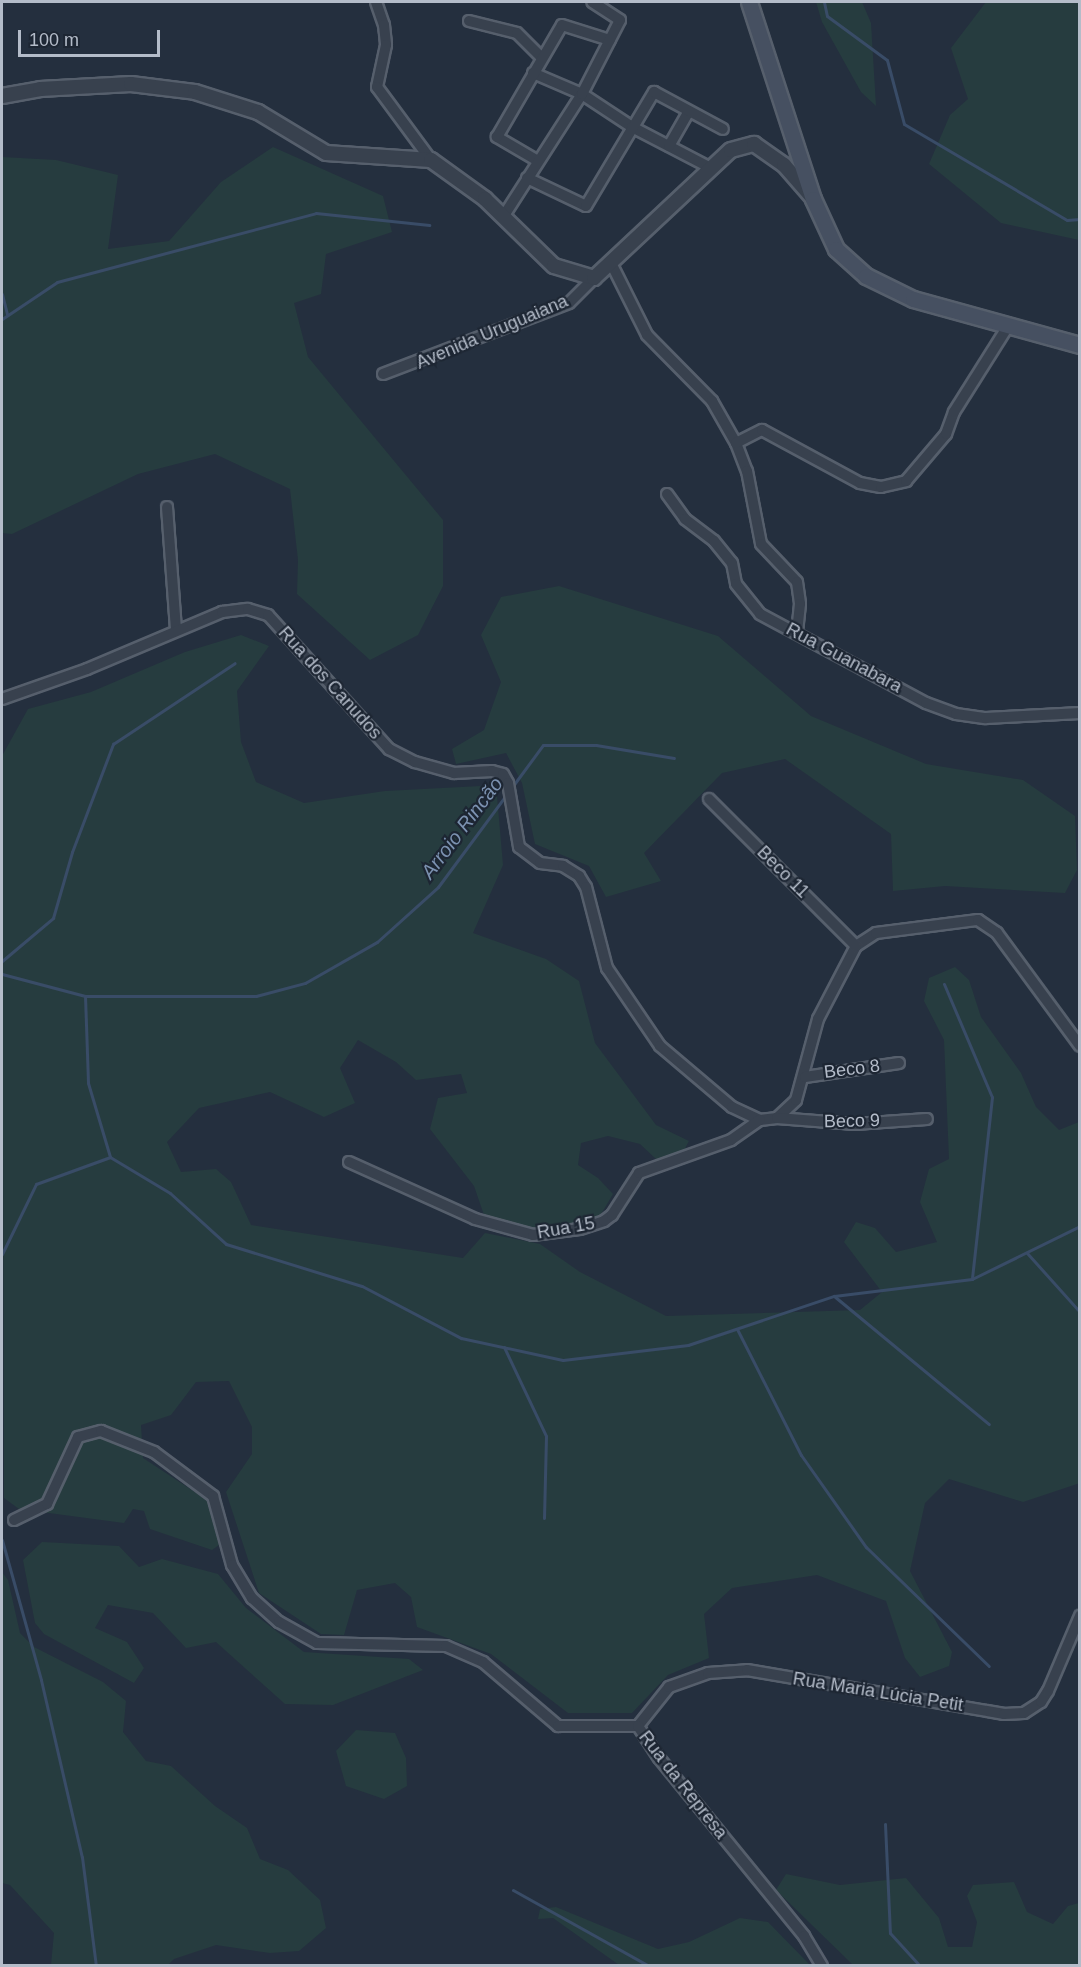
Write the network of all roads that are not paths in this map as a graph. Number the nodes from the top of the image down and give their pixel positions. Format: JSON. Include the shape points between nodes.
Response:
{"nodes":[{"id":1,"x":376,"y":2,"type":"edge"},
{"id":2,"x":592,"y":2,"type":"edge"},
{"id":3,"x":749,"y":2,"type":"edge"},
{"id":4,"x":469,"y":21,"type":"dead end"},
{"id":5,"x":610,"y":40,"type":"junction"},
{"id":6,"x":542,"y":58,"type":"junction"},
{"id":7,"x":533,"y":73,"type":"junction"},
{"id":8,"x":582,"y":94,"type":"junction"},
{"id":9,"x":2,"y":96,"type":"edge"},
{"id":10,"x":689,"y":111,"type":"junction"},
{"id":11,"x":632,"y":127,"type":"junction"},
{"id":12,"x":723,"y":129,"type":"dead end"},
{"id":13,"x":669,"y":147,"type":"junction"},
{"id":14,"x":431,"y":160,"type":"junction"},
{"id":15,"x":538,"y":161,"type":"junction"},
{"id":16,"x":709,"y":167,"type":"junction"},
{"id":17,"x":527,"y":178,"type":"junction"},
{"id":18,"x":813,"y":199,"type":"junction"},
{"id":19,"x":503,"y":217,"type":"junction"},
{"id":20,"x":612,"y":265,"type":"junction"},
{"id":21,"x":594,"y":278,"type":"junction"},
{"id":22,"x":1007,"y":328,"type":"junction"},
{"id":23,"x":1080,"y":345,"type":"edge"},
{"id":24,"x":383,"y":374,"type":"dead end"},
{"id":25,"x":736,"y":443,"type":"junction"},
{"id":26,"x":667,"y":494,"type":"dead end"},
{"id":27,"x":167,"y":507,"type":"dead end"},
{"id":28,"x":177,"y":630,"type":"junction"},
{"id":29,"x":797,"y":632,"type":"junction"},
{"id":30,"x":2,"y":699,"type":"edge"},
{"id":31,"x":1080,"y":713,"type":"edge"},
{"id":32,"x":709,"y":799,"type":"dead end"},
{"id":33,"x":856,"y":946,"type":"junction"},
{"id":34,"x":1080,"y":1046,"type":"edge"},
{"id":35,"x":899,"y":1064,"type":"dead end"},
{"id":36,"x":805,"y":1077,"type":"junction"},
{"id":37,"x":777,"y":1118,"type":"junction"},
{"id":38,"x":927,"y":1119,"type":"dead end"},
{"id":39,"x":760,"y":1120,"type":"junction"},
{"id":40,"x":349,"y":1162,"type":"dead end"},
{"id":41,"x":14,"y":1520,"type":"dead end"},
{"id":42,"x":1080,"y":1616,"type":"edge"},
{"id":43,"x":638,"y":1726,"type":"junction"},
{"id":44,"x":822,"y":1965,"type":"edge"}],
"edges":[{"from":1,"to":14,"type":"street","via":[[386,45],[377,87]]},
{"from":2,"to":5,"type":"street","via":[[620,18]]},
{"from":3,"to":18,"type":"main road"},
{"from":4,"to":6,"type":"street","via":[[517,33]]},
{"from":5,"to":6,"type":"street","via":[[562,25]]},
{"from":5,"to":8,"type":"street"},
{"from":6,"to":7,"type":"street"},
{"from":7,"to":8,"type":"street"},
{"from":7,"to":15,"type":"street","via":[[497,137]]},
{"from":8,"to":11,"type":"street"},
{"from":8,"to":15,"type":"street"},
{"from":9,"to":14,"type":"street","via":[[40,89],[131,84],[195,92],[258,112],[326,153]]},
{"from":10,"to":11,"type":"street","via":[[654,92]]},
{"from":10,"to":12,"type":"street"},
{"from":10,"to":13,"type":"street"},
{"from":11,"to":13,"type":"street"},
{"from":11,"to":17,"type":"street","via":[[592,202],[586,206]]},
{"from":13,"to":16,"type":"street"},
{"from":14,"to":19,"type":"street"},
{"from":15,"to":17,"type":"street"},
{"from":16,"to":18,"type":"street","via":[[731,150],[754,144],[784,165]]},
{"from":16,"to":20,"type":"street"},
{"from":17,"to":19,"type":"street"},
{"from":18,"to":22,"type":"main road","via":[[836,249],[866,276],[913,299]]},
{"from":19,"to":21,"type":"street","via":[[554,266]]},
{"from":20,"to":21,"type":"street"},
{"from":20,"to":25,"type":"street","via":[[647,335],[712,401]]},
{"from":21,"to":24,"type":"street","name":"Avenida Uruguaiana","via":[[568,303]]},
{"from":22,"to":23,"type":"main road"},
{"from":22,"to":25,"type":"street","via":[[954,412],[946,434],[906,481],[881,487],[860,483],[762,430]]},
{"from":25,"to":29,"type":"street","via":[[747,471],[761,544],[797,582]]},
{"from":26,"to":29,"type":"street","name":"Rua Guanabara","via":[[685,519],[714,541],[732,563],[736,584],[760,614]]},
{"from":27,"to":28,"type":"street"},
{"from":28,"to":30,"type":"street","name":"Rua dos Canudos","via":[[87,669]]},
{"from":28,"to":39,"type":"street","name":"Rua dos Canudos","via":[[222,612],[248,609],[268,615],[389,749],[454,773],[503,774],[519,847],[540,863],[563,866],[579,876],[586,887],[608,968],[660,1046],[732,1107]]},
{"from":29,"to":31,"type":"street","name":"Rua Guanabara","via":[[926,703],[956,714],[1021,719]]},
{"from":32,"to":33,"type":"street","name":"Beco 11"},
{"from":33,"to":34,"type":"street","via":[[876,933],[978,920],[997,933]]},
{"from":33,"to":36,"type":"street","via":[[818,1019]]},
{"from":35,"to":36,"type":"street","name":"Beco 8"},
{"from":36,"to":37,"type":"street","via":[[796,1100]]},
{"from":37,"to":38,"type":"street","name":"Beco 9","via":[[855,1124]]},
{"from":37,"to":39,"type":"street"},
{"from":39,"to":40,"type":"street","name":"Rua 15","via":[[731,1140],[639,1173],[612,1215],[603,1221],[580,1229],[533,1235],[476,1219]]},
{"from":41,"to":43,"type":"street","name":"Rua da Represa","via":[[46,1504],[78,1437],[101,1431],[154,1452],[213,1496],[232,1565],[252,1598],[288,1627],[317,1643],[446,1646],[483,1662],[558,1726]]},
{"from":42,"to":43,"type":"street","name":"Rua Maria Lúcia Petit","via":[[1048,1690],[1041,1702],[1024,1713],[1004,1714],[747,1670],[708,1673],[669,1688]]},
{"from":43,"to":44,"type":"street","name":"Rua da Represa","via":[[659,1758],[804,1935]]}]}
